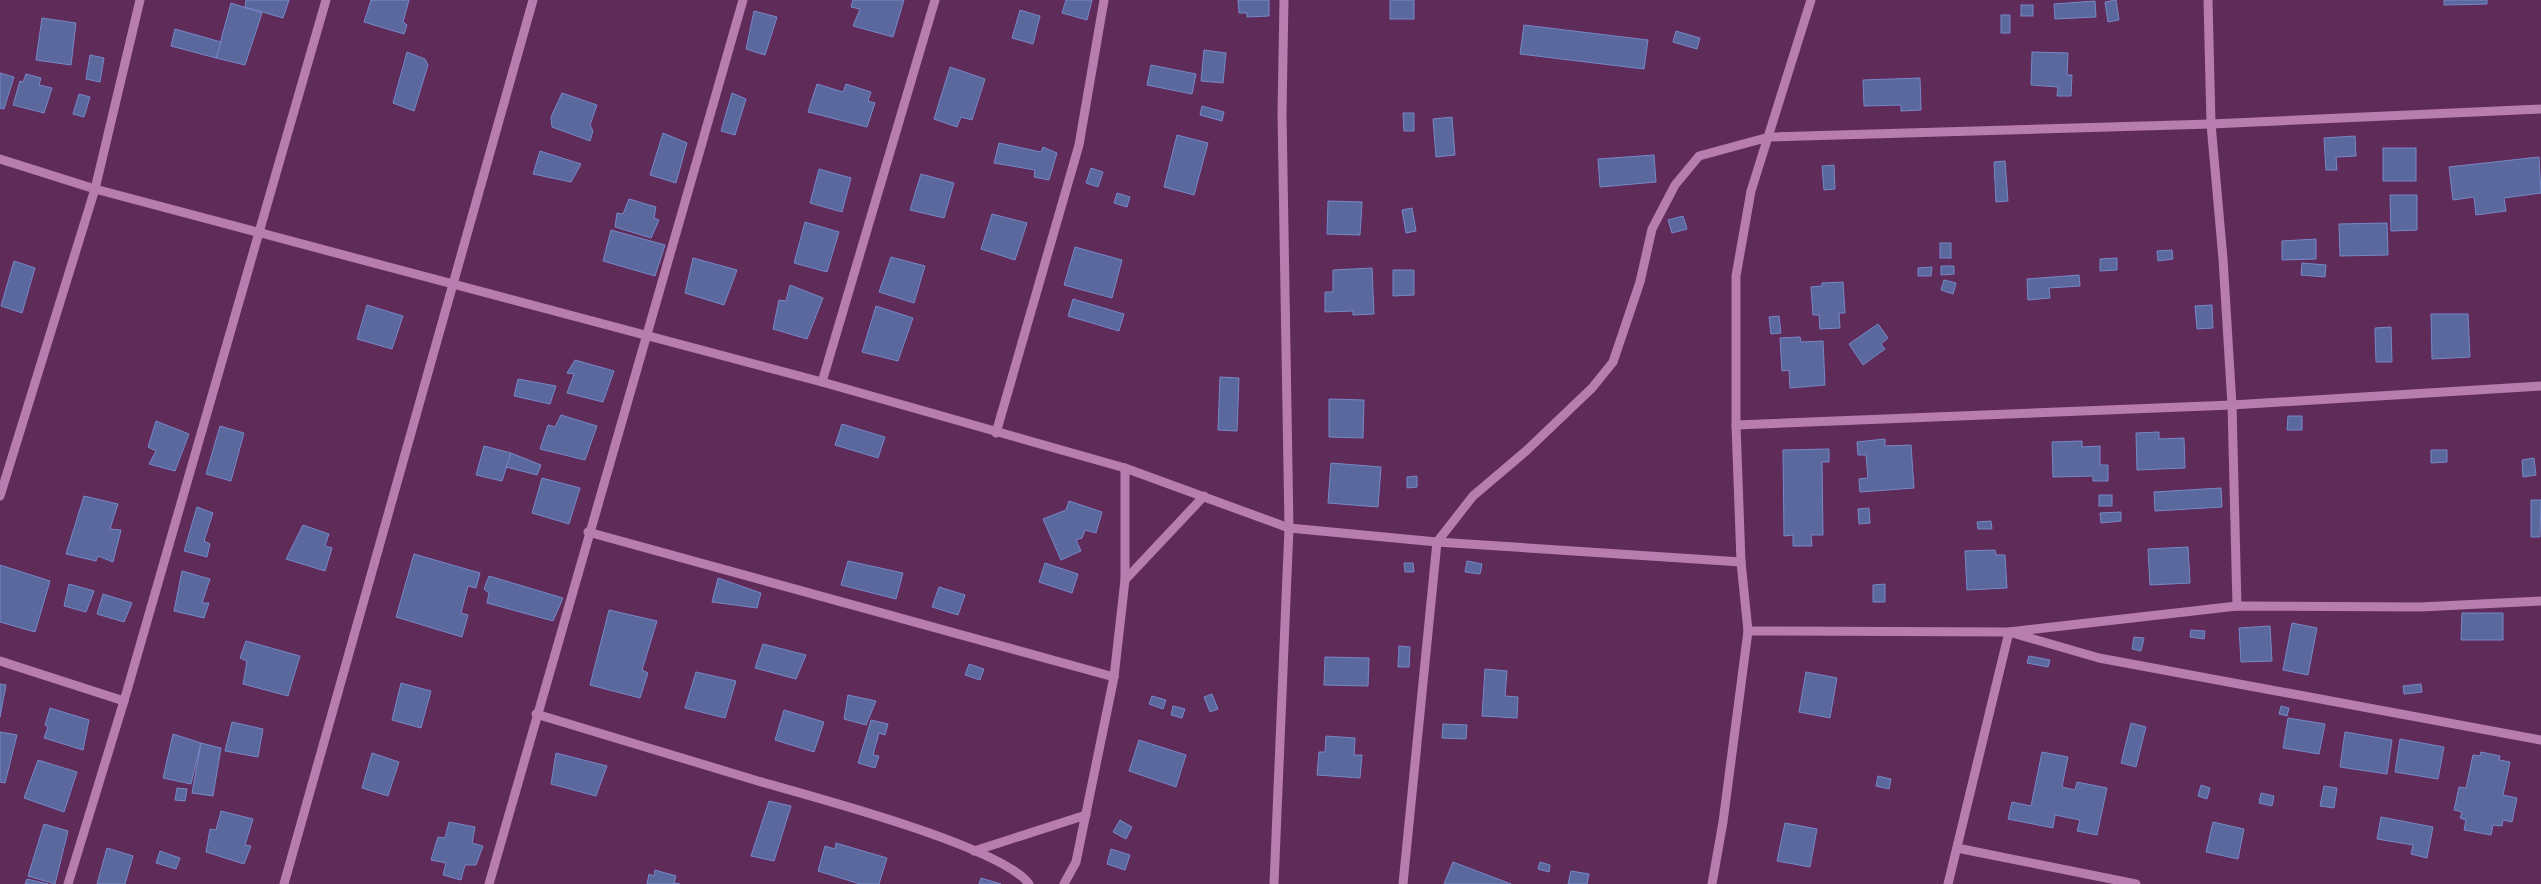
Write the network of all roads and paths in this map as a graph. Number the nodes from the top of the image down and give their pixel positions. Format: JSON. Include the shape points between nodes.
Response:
{"nodes":[{"id":1,"x":140,"y":0,"type":"edge"},
{"id":2,"x":326,"y":0,"type":"edge"},
{"id":3,"x":533,"y":0,"type":"edge"},
{"id":4,"x":743,"y":0,"type":"edge"},
{"id":5,"x":935,"y":0,"type":"edge"},
{"id":6,"x":1104,"y":0,"type":"edge"},
{"id":7,"x":1284,"y":0,"type":"edge"},
{"id":8,"x":1811,"y":0,"type":"edge"},
{"id":9,"x":2208,"y":0,"type":"edge"},
{"id":10,"x":2541,"y":109,"type":"edge"},
{"id":11,"x":2211,"y":124,"type":"junction"},
{"id":12,"x":1768,"y":137,"type":"junction"},
{"id":13,"x":0,"y":159,"type":"edge"},
{"id":14,"x":95,"y":189,"type":"junction"},
{"id":15,"x":258,"y":231,"type":"junction"},
{"id":16,"x":453,"y":283,"type":"junction"},
{"id":17,"x":647,"y":336,"type":"junction"},
{"id":18,"x":822,"y":382,"type":"junction"},
{"id":19,"x":2541,"y":386,"type":"edge"},
{"id":20,"x":2232,"y":405,"type":"junction"},
{"id":21,"x":1736,"y":425,"type":"junction"},
{"id":22,"x":996,"y":433,"type":"junction"},
{"id":23,"x":1126,"y":468,"type":"junction"},
{"id":24,"x":0,"y":496,"type":"edge"},
{"id":25,"x":1204,"y":496,"type":"junction"},
{"id":26,"x":1289,"y":528,"type":"junction"},
{"id":27,"x":588,"y":532,"type":"junction"},
{"id":28,"x":1437,"y":542,"type":"junction"},
{"id":29,"x":1742,"y":562,"type":"junction"},
{"id":30,"x":1125,"y":580,"type":"junction"},
{"id":31,"x":2541,"y":601,"type":"edge"},
{"id":32,"x":2237,"y":606,"type":"junction"},
{"id":33,"x":1748,"y":631,"type":"junction"},
{"id":34,"x":2009,"y":632,"type":"junction"},
{"id":35,"x":0,"y":661,"type":"edge"},
{"id":36,"x":1114,"y":677,"type":"junction"},
{"id":37,"x":124,"y":701,"type":"junction"},
{"id":38,"x":536,"y":714,"type":"junction"},
{"id":39,"x":2541,"y":740,"type":"edge"},
{"id":40,"x":1086,"y":815,"type":"junction"},
{"id":41,"x":1956,"y":848,"type":"junction"},
{"id":42,"x":974,"y":851,"type":"junction"},
{"id":43,"x":68,"y":884,"type":"edge"},
{"id":44,"x":284,"y":884,"type":"edge"},
{"id":45,"x":489,"y":884,"type":"edge"},
{"id":46,"x":1029,"y":884,"type":"edge"},
{"id":47,"x":1064,"y":884,"type":"edge"},
{"id":48,"x":1274,"y":884,"type":"edge"},
{"id":49,"x":1403,"y":884,"type":"edge"},
{"id":50,"x":1712,"y":884,"type":"edge"},
{"id":51,"x":1948,"y":884,"type":"edge"},
{"id":52,"x":2136,"y":884,"type":"edge"}],
"edges":[{"from":1,"to":14,"type":"street"},
{"from":2,"to":15,"type":"street"},
{"from":3,"to":16,"type":"street"},
{"from":4,"to":17,"type":"street"},
{"from":5,"to":18,"type":"street"},
{"from":6,"to":22,"type":"street","via":[[1079,145]]},
{"from":7,"to":26,"type":"street","via":[[1282,113]]},
{"from":8,"to":12,"type":"street"},
{"from":9,"to":11,"type":"street"},
{"from":10,"to":11,"type":"street"},
{"from":11,"to":12,"type":"street"},
{"from":11,"to":20,"type":"street"},
{"from":12,"to":21,"type":"street","via":[[1751,191],[1736,276]]},
{"from":12,"to":28,"type":"street","via":[[1699,156],[1675,185],[1652,229],[1640,282],[1613,362],[1592,388],[1473,496]]},
{"from":13,"to":14,"type":"street"},
{"from":14,"to":15,"type":"street"},
{"from":14,"to":24,"type":"street"},
{"from":15,"to":16,"type":"street"},
{"from":15,"to":37,"type":"street"},
{"from":16,"to":17,"type":"street"},
{"from":16,"to":44,"type":"street"},
{"from":17,"to":18,"type":"street"},
{"from":17,"to":27,"type":"street"},
{"from":18,"to":22,"type":"street"},
{"from":19,"to":20,"type":"street"},
{"from":20,"to":21,"type":"street"},
{"from":20,"to":32,"type":"street"},
{"from":21,"to":29,"type":"street"},
{"from":22,"to":23,"type":"street"},
{"from":23,"to":25,"type":"street"},
{"from":23,"to":30,"type":"street"},
{"from":25,"to":26,"type":"street"},
{"from":25,"to":30,"type":"street"},
{"from":26,"to":28,"type":"street"},
{"from":26,"to":48,"type":"street"},
{"from":27,"to":36,"type":"street"},
{"from":27,"to":38,"type":"street"},
{"from":28,"to":29,"type":"street"},
{"from":28,"to":49,"type":"street"},
{"from":29,"to":33,"type":"street"},
{"from":30,"to":36,"type":"street"},
{"from":31,"to":32,"type":"street","via":[[2420,607]]},
{"from":32,"to":34,"type":"street"},
{"from":33,"to":34,"type":"street"},
{"from":33,"to":50,"type":"street"},
{"from":34,"to":39,"type":"street","via":[[2099,658]]},
{"from":34,"to":41,"type":"street"},
{"from":35,"to":37,"type":"street"},
{"from":36,"to":40,"type":"street"},
{"from":37,"to":43,"type":"street"},
{"from":38,"to":42,"type":"street","via":[[870,814]]},
{"from":38,"to":45,"type":"street"},
{"from":40,"to":42,"type":"street"},
{"from":40,"to":47,"type":"street","via":[[1076,862]]},
{"from":41,"to":51,"type":"street"},
{"from":41,"to":52,"type":"street"},
{"from":42,"to":46,"type":"street","via":[[1012,868]]}]}
